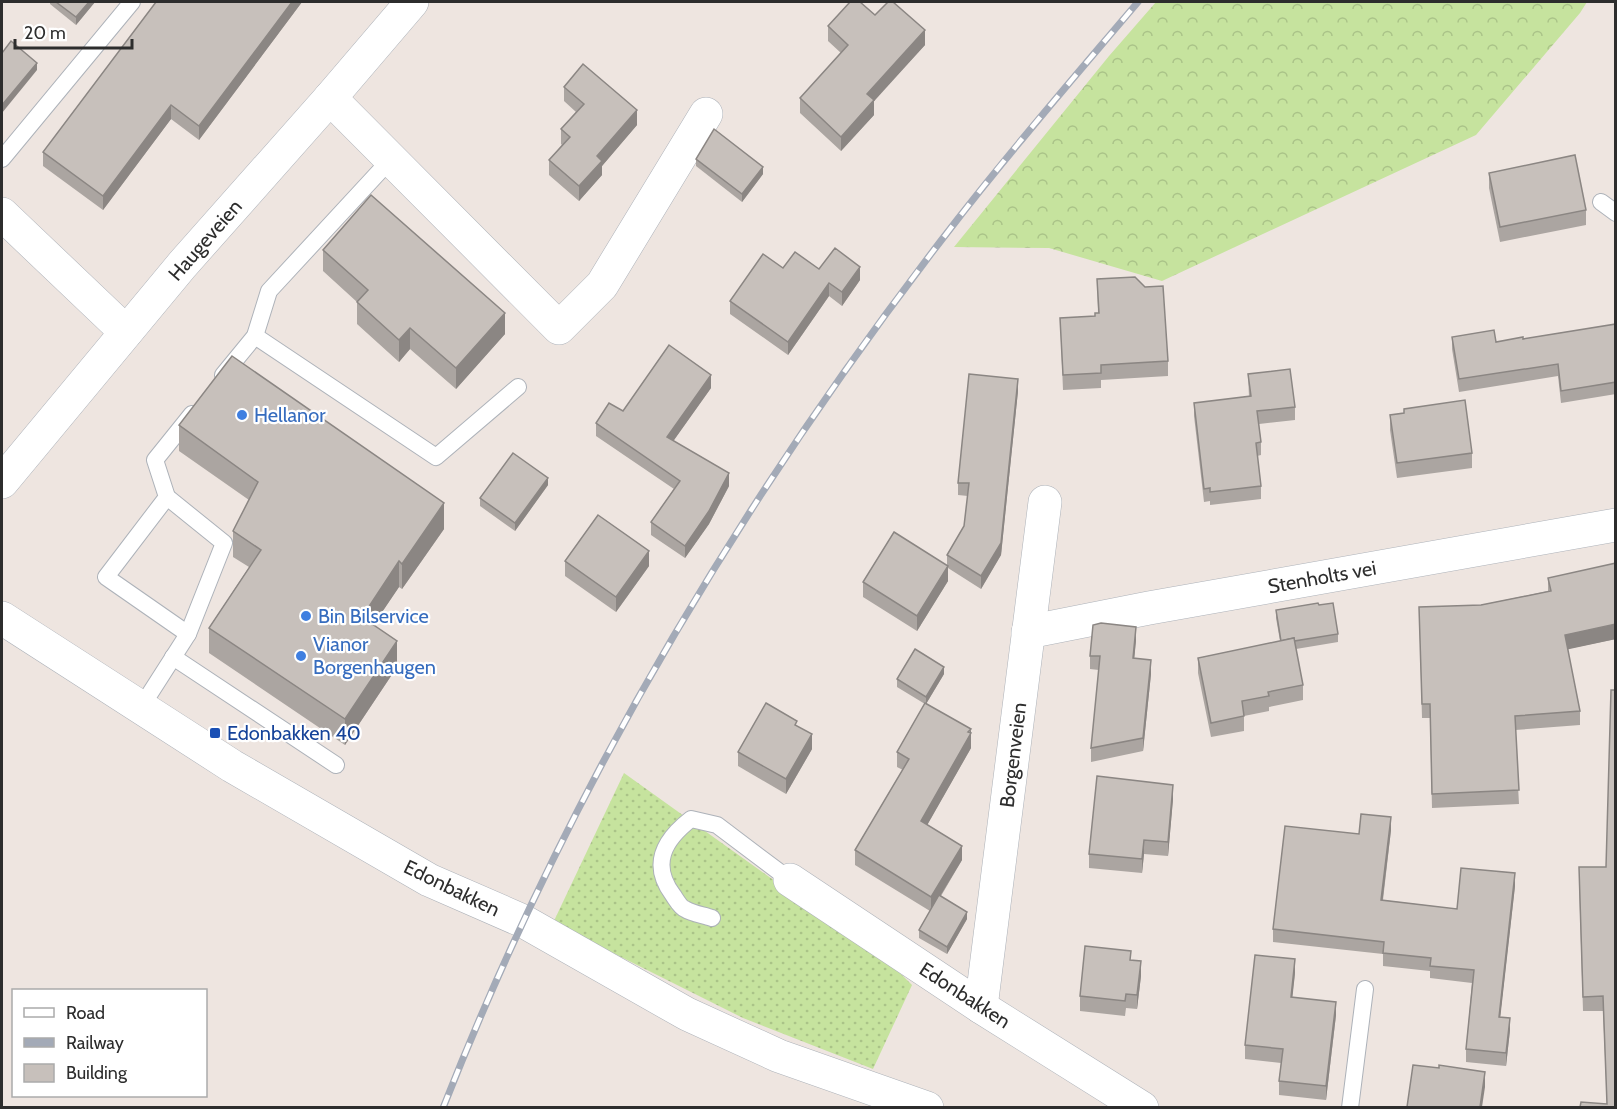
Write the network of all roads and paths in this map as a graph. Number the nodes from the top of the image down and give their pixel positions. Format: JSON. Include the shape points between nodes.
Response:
{"nodes":[{"id":1,"x":132,"y":2,"type":"edge"},
{"id":2,"x":412,"y":2,"type":"edge"},
{"id":3,"x":330,"y":98,"type":"junction"},
{"id":4,"x":706,"y":114,"type":"dead end"},
{"id":5,"x":2,"y":159,"type":"edge"},
{"id":6,"x":391,"y":159,"type":"junction"},
{"id":7,"x":1601,"y":201,"type":"dead end"},
{"id":8,"x":1616,"y":213,"type":"edge"},
{"id":9,"x":2,"y":214,"type":"edge"},
{"id":10,"x":126,"y":332,"type":"junction"},
{"id":11,"x":255,"y":336,"type":"junction"},
{"id":12,"x":518,"y":387,"type":"dead end"},
{"id":13,"x":2,"y":482,"type":"edge"},
{"id":14,"x":167,"y":497,"type":"junction"},
{"id":15,"x":1045,"y":502,"type":"dead end"},
{"id":16,"x":1616,"y":525,"type":"edge"},
{"id":17,"x":2,"y":618,"type":"edge"},
{"id":18,"x":1028,"y":632,"type":"junction"},
{"id":19,"x":188,"y":634,"type":"junction"},
{"id":20,"x":173,"y":657,"type":"junction"},
{"id":21,"x":140,"y":709,"type":"junction"},
{"id":22,"x":336,"y":765,"type":"dead end"},
{"id":23,"x":790,"y":879,"type":"joint"},
{"id":24,"x":712,"y":918,"type":"dead end"},
{"id":25,"x":1365,"y":989,"type":"dead end"},
{"id":26,"x":981,"y":1007,"type":"junction"},
{"id":27,"x":927,"y":1107,"type":"edge"},
{"id":28,"x":1142,"y":1107,"type":"edge"},
{"id":29,"x":1350,"y":1107,"type":"edge"}],
"edges":[{"from":1,"to":5,"type":"lane"},
{"from":2,"to":3,"type":"street","name":"Haugeveien"},
{"from":3,"to":6,"type":"street"},
{"from":3,"to":10,"type":"street","name":"Haugeveien"},
{"from":4,"to":6,"type":"street","via":[[602,285],[560,328]]},
{"from":6,"to":11,"type":"lane","via":[[269,291]]},
{"from":7,"to":8,"type":"lane"},
{"from":9,"to":10,"type":"street"},
{"from":10,"to":13,"type":"street","name":"Haugeveien"},
{"from":11,"to":12,"type":"lane","via":[[436,457]]},
{"from":11,"to":14,"type":"lane","via":[[155,460]]},
{"from":14,"to":19,"type":"lane","via":[[224,543]]},
{"from":14,"to":19,"type":"lane","via":[[106,577]]},
{"from":15,"to":18,"type":"street","name":"Borgenveien"},
{"from":16,"to":18,"type":"street","name":"Stenholts vei"},
{"from":17,"to":21,"type":"street","name":"Edonbakken"},
{"from":18,"to":26,"type":"street","name":"Borgenveien"},
{"from":19,"to":20,"type":"lane"},
{"from":20,"to":21,"type":"lane"},
{"from":20,"to":22,"type":"lane"},
{"from":21,"to":27,"type":"street","name":"Edonbakken","via":[[429,880],[523,921],[687,1014],[779,1056]]},
{"from":23,"to":24,"type":"lane","via":[[717,825],[692,819],[666,845],[660,868],[667,887],[683,909]]},
{"from":23,"to":26,"type":"street","name":"Edonbakken"},
{"from":25,"to":29,"type":"lane"},
{"from":26,"to":28,"type":"street","name":"Edonbakken"}]}
